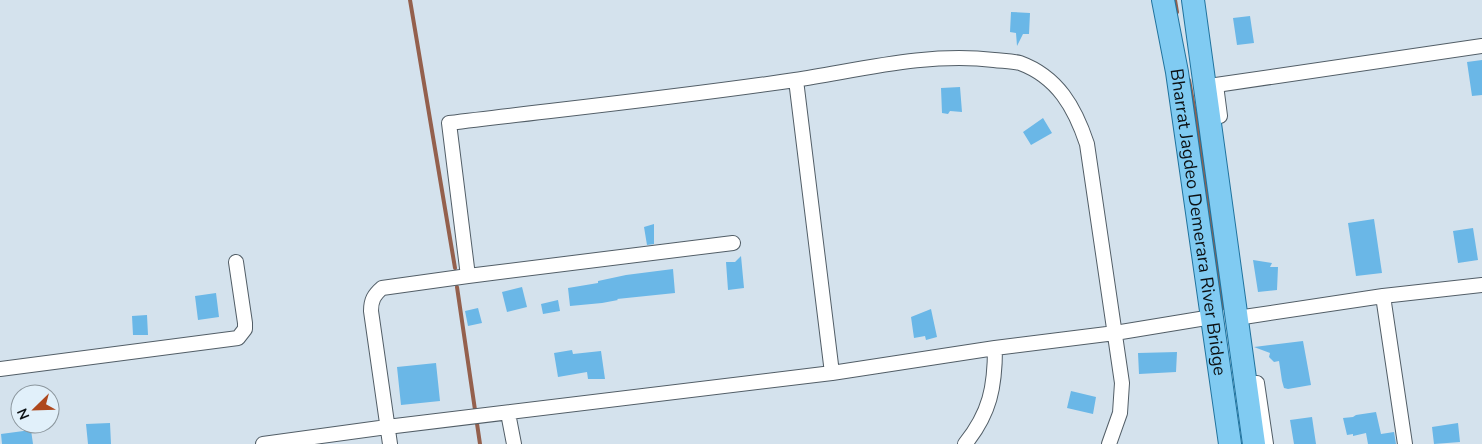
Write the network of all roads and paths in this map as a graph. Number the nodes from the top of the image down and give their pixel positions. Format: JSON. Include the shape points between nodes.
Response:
{"nodes":[{"id":1,"x":1162,"y":0,"type":"edge"},
{"id":2,"x":1193,"y":0,"type":"edge"},
{"id":3,"x":1482,"y":46,"type":"edge"},
{"id":4,"x":796,"y":80,"type":"junction"},
{"id":5,"x":733,"y":243,"type":"dead end"},
{"id":6,"x":236,"y":262,"type":"dead end"},
{"id":7,"x":468,"y":276,"type":"junction"},
{"id":8,"x":1482,"y":285,"type":"edge"},
{"id":9,"x":1383,"y":296,"type":"junction"},
{"id":10,"x":1212,"y":317,"type":"junction"},
{"id":11,"x":1242,"y":318,"type":"junction"},
{"id":12,"x":1115,"y":333,"type":"junction"},
{"id":13,"x":996,"y":348,"type":"junction"},
{"id":14,"x":0,"y":369,"type":"edge"},
{"id":15,"x":832,"y":373,"type":"junction"},
{"id":16,"x":508,"y":413,"type":"junction"},
{"id":17,"x":387,"y":427,"type":"junction"},
{"id":18,"x":263,"y":444,"type":"edge"},
{"id":19,"x":390,"y":444,"type":"edge"},
{"id":20,"x":514,"y":444,"type":"edge"},
{"id":21,"x":965,"y":444,"type":"edge"},
{"id":22,"x":1109,"y":444,"type":"edge"},
{"id":23,"x":1230,"y":444,"type":"edge"},
{"id":24,"x":1254,"y":444,"type":"edge"},
{"id":25,"x":1266,"y":444,"type":"edge"},
{"id":26,"x":1405,"y":444,"type":"edge"}],
"edges":[{"from":1,"to":10,"type":"main road","name":"Bharrat Jagdeo Demerara River Bridge","via":[[1177,72]]},
{"from":2,"to":11,"type":"main road","name":"Bharrat Jagdeo Demerara River Bridge"},
{"from":3,"to":11,"type":"street","via":[[1216,84]]},
{"from":4,"to":7,"type":"street","via":[[449,123]]},
{"from":4,"to":12,"type":"street","via":[[935,59],[984,58],[1018,63],[1056,85],[1069,100],[1087,144]]},
{"from":4,"to":15,"type":"street"},
{"from":5,"to":7,"type":"street"},
{"from":6,"to":14,"type":"street","via":[[244,323],[238,338]]},
{"from":7,"to":17,"type":"street","via":[[382,288],[375,295],[371,311]]},
{"from":8,"to":9,"type":"street"},
{"from":9,"to":11,"type":"street"},
{"from":9,"to":26,"type":"street"},
{"from":10,"to":12,"type":"street"},
{"from":10,"to":23,"type":"main road","name":"Bharrat Jagdeo Demerara River Bridge"},
{"from":11,"to":24,"type":"main road","name":"Bharrat Jagdeo Demerara River Bridge"},
{"from":11,"to":25,"type":"street"},
{"from":12,"to":13,"type":"street"},
{"from":12,"to":22,"type":"street","via":[[1122,383],[1120,413]]},
{"from":13,"to":15,"type":"street"},
{"from":13,"to":21,"type":"street","via":[[992,394],[977,429]]},
{"from":15,"to":16,"type":"street"},
{"from":16,"to":17,"type":"street"},
{"from":16,"to":20,"type":"street"},
{"from":17,"to":18,"type":"street"},
{"from":17,"to":19,"type":"street"}]}
